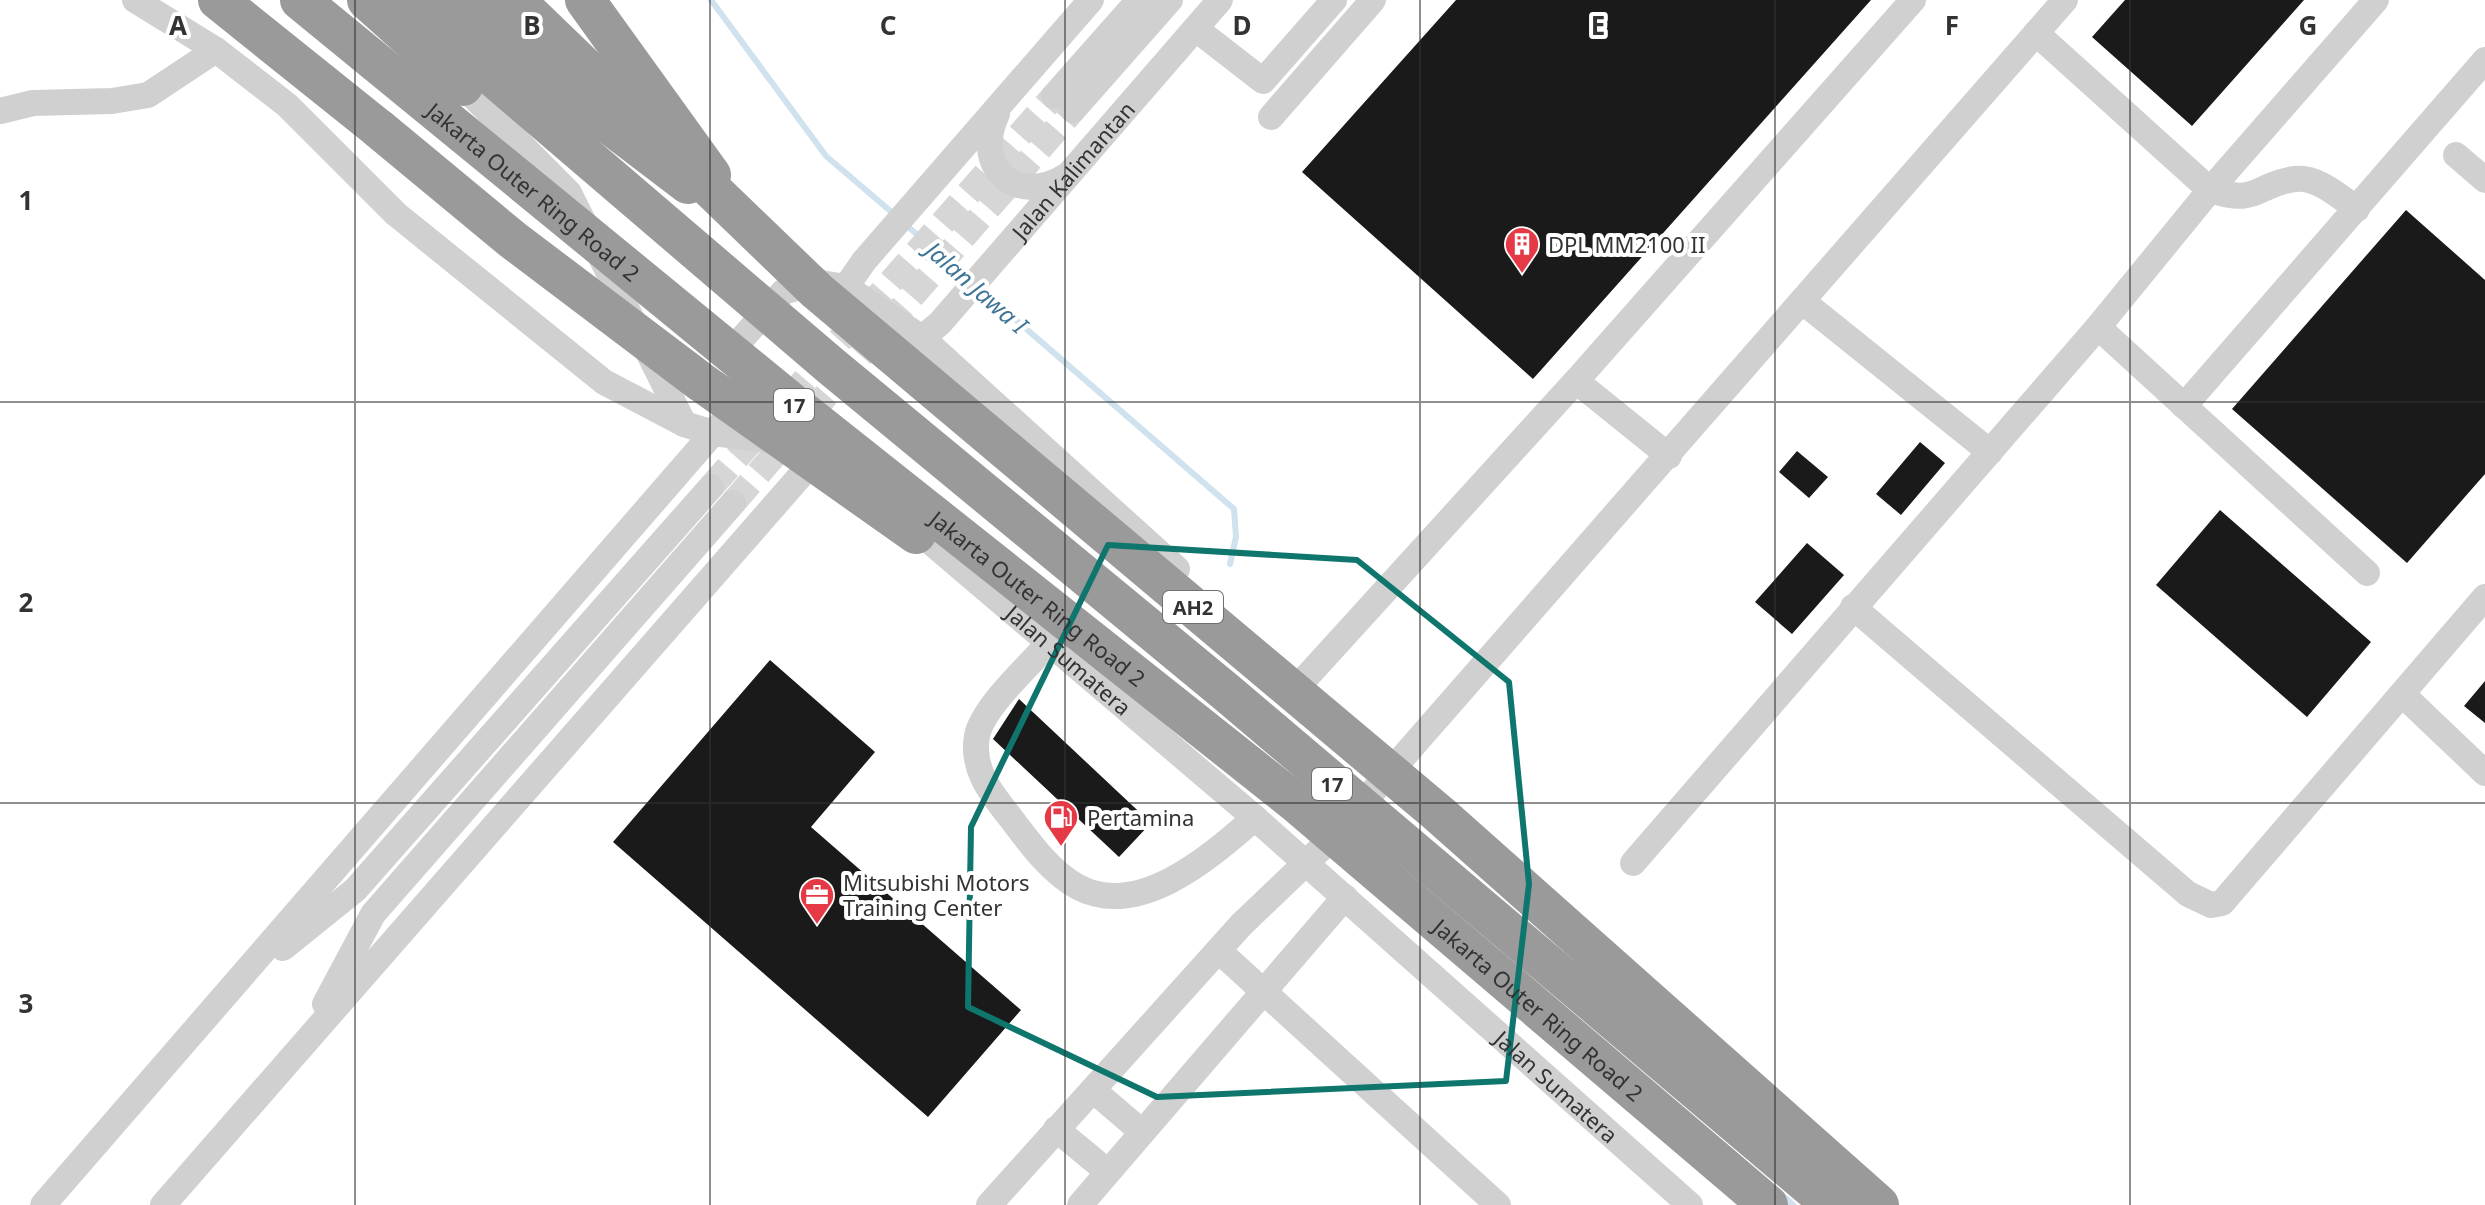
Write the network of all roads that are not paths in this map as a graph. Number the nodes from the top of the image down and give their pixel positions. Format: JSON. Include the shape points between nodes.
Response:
{"nodes":[{"id":1,"x":135,"y":0,"type":"edge"},
{"id":2,"x":218,"y":0,"type":"edge"},
{"id":3,"x":300,"y":0,"type":"edge"},
{"id":4,"x":367,"y":0,"type":"edge"},
{"id":5,"x":403,"y":0,"type":"edge"},
{"id":6,"x":446,"y":0,"type":"edge"},
{"id":7,"x":470,"y":0,"type":"edge"},
{"id":8,"x":515,"y":0,"type":"edge"},
{"id":9,"x":585,"y":0,"type":"edge"},
{"id":10,"x":1091,"y":0,"type":"edge"},
{"id":11,"x":1139,"y":0,"type":"edge"},
{"id":12,"x":1170,"y":0,"type":"edge"},
{"id":13,"x":1220,"y":0,"type":"edge"},
{"id":14,"x":1334,"y":0,"type":"edge"},
{"id":15,"x":1373,"y":0,"type":"edge"},
{"id":16,"x":1913,"y":0,"type":"edge"},
{"id":17,"x":2065,"y":0,"type":"edge"},
{"id":18,"x":2376,"y":0,"type":"edge"},
{"id":19,"x":1196,"y":29,"type":"junction"},
{"id":20,"x":2036,"y":33,"type":"junction"},
{"id":21,"x":216,"y":50,"type":"junction"},
{"id":22,"x":2485,"y":60,"type":"edge"},
{"id":23,"x":463,"y":86,"type":"joint"},
{"id":24,"x":1004,"y":101,"type":"junction"},
{"id":25,"x":0,"y":111,"type":"edge"},
{"id":26,"x":1271,"y":117,"type":"dead end"},
{"id":27,"x":2456,"y":155,"type":"dead end"},
{"id":28,"x":1076,"y":170,"type":"junction"},
{"id":29,"x":2485,"y":180,"type":"edge"},
{"id":30,"x":688,"y":185,"type":"joint"},
{"id":31,"x":2210,"y":190,"type":"junction"},
{"id":32,"x":2357,"y":209,"type":"junction"},
{"id":33,"x":815,"y":281,"type":"junction"},
{"id":34,"x":1802,"y":301,"type":"junction"},
{"id":35,"x":2098,"y":327,"type":"junction"},
{"id":36,"x":922,"y":338,"type":"junction"},
{"id":37,"x":1576,"y":381,"type":"junction"},
{"id":38,"x":754,"y":386,"type":"junction"},
{"id":39,"x":2184,"y":406,"type":"junction"},
{"id":40,"x":684,"y":424,"type":"junction"},
{"id":41,"x":713,"y":433,"type":"junction"},
{"id":42,"x":825,"y":448,"type":"junction"},
{"id":43,"x":1990,"y":452,"type":"junction"},
{"id":44,"x":1669,"y":456,"type":"junction"},
{"id":45,"x":711,"y":487,"type":"tunnel mouth"},
{"id":46,"x":733,"y":503,"type":"tunnel mouth"},
{"id":47,"x":2367,"y":573,"type":"dead end"},
{"id":48,"x":2485,"y":597,"type":"edge"},
{"id":49,"x":1853,"y":607,"type":"junction"},
{"id":50,"x":1047,"y":645,"type":"junction"},
{"id":51,"x":1302,"y":682,"type":"junction"},
{"id":52,"x":2402,"y":694,"type":"junction"},
{"id":53,"x":1394,"y":766,"type":"junction"},
{"id":54,"x":2485,"y":773,"type":"edge"},
{"id":55,"x":1295,"y":802,"type":"junction"},
{"id":56,"x":1255,"y":818,"type":"junction"},
{"id":57,"x":1305,"y":862,"type":"junction"},
{"id":58,"x":1633,"y":863,"type":"dead end"},
{"id":59,"x":1345,"y":897,"type":"junction"},
{"id":60,"x":1219,"y":951,"type":"junction"},
{"id":61,"x":230,"y":990,"type":"junction"},
{"id":62,"x":1262,"y":992,"type":"junction"},
{"id":63,"x":304,"y":1044,"type":"junction"},
{"id":64,"x":1093,"y":1090,"type":"junction"},
{"id":65,"x":1056,"y":1129,"type":"junction"},
{"id":66,"x":1142,"y":1132,"type":"junction"},
{"id":67,"x":1108,"y":1172,"type":"junction"},
{"id":68,"x":43,"y":1205,"type":"edge"},
{"id":69,"x":163,"y":1205,"type":"edge"},
{"id":70,"x":989,"y":1205,"type":"edge"},
{"id":71,"x":1080,"y":1205,"type":"edge"},
{"id":72,"x":1498,"y":1205,"type":"edge"},
{"id":73,"x":1690,"y":1205,"type":"edge"},
{"id":74,"x":1768,"y":1205,"type":"edge"},
{"id":75,"x":1832,"y":1205,"type":"edge"},
{"id":76,"x":1879,"y":1205,"type":"edge"},
{"id":77,"x":1895,"y":1205,"type":"edge"}],
"edges":[{"from":1,"to":21,"type":"street"},
{"from":2,"to":55,"type":"highway","bridge":true,"via":[[513,240],[701,382]]},
{"from":3,"to":55,"type":"highway","name":"Jakarta Outer Ring Road 2","number":"17","bridge":true,"via":[[792,403]]},
{"from":4,"to":23,"type":"highway"},
{"from":5,"to":75,"type":"highway","name":"Jakarta Outer Ring Road 2","number":"17","bridge":true},
{"from":6,"to":30,"type":"highway"},
{"from":7,"to":33,"type":"highway","bridge":true},
{"from":8,"to":33,"type":"highway","number":"AH2","bridge":true},
{"from":9,"to":33,"type":"highway","via":[[728,199]]},
{"from":10,"to":24,"type":"street"},
{"from":11,"to":12,"type":"street","via":[[1064,103]]},
{"from":13,"to":19,"type":"street","name":"Jalan Kalimantan"},
{"from":14,"to":19,"type":"street","via":[[1263,81]]},
{"from":15,"to":26,"type":"street"},
{"from":16,"to":37,"type":"street"},
{"from":17,"to":20,"type":"street"},
{"from":18,"to":31,"type":"street"},
{"from":19,"to":28,"type":"street","name":"Jalan Kalimantan"},
{"from":20,"to":31,"type":"street"},
{"from":20,"to":34,"type":"street"},
{"from":21,"to":25,"type":"street","via":[[148,95],[33,103]]},
{"from":21,"to":40,"type":"street","via":[[287,105],[396,214],[604,382]]},
{"from":22,"to":32,"type":"street"},
{"from":23,"to":40,"type":"street","via":[[569,193]]},
{"from":24,"to":28,"type":"street","via":[[990,138],[989,153],[999,173],[1008,181],[1041,189]]},
{"from":24,"to":33,"type":"street","via":[[882,241]]},
{"from":27,"to":29,"type":"street"},
{"from":28,"to":36,"type":"street","name":"Jalan Kalimantan"},
{"from":30,"to":33,"type":"street"},
{"from":31,"to":32,"type":"street","via":[[2241,198],[2295,179],[2320,184]]},
{"from":31,"to":35,"type":"street"},
{"from":32,"to":39,"type":"street"},
{"from":33,"to":36,"type":"street"},
{"from":33,"to":38,"type":"street","name":"Jalan Sumatera","via":[[783,292],[739,342],[736,367]]},
{"from":33,"to":76,"type":"highway","number":"AH2","bridge":true,"via":[[1439,814]]},
{"from":34,"to":43,"type":"street"},
{"from":34,"to":44,"type":"street"},
{"from":35,"to":39,"type":"street"},
{"from":35,"to":43,"type":"street"},
{"from":36,"to":51,"type":"street"},
{"from":37,"to":44,"type":"street"},
{"from":37,"to":51,"type":"street"},
{"from":38,"to":41,"type":"street"},
{"from":38,"to":42,"type":"street","name":"Jalan Sumatera"},
{"from":39,"to":47,"type":"street"},
{"from":40,"to":41,"type":"street"},
{"from":41,"to":42,"type":"street"},
{"from":41,"to":61,"type":"street"},
{"from":42,"to":50,"type":"street","name":"Jalan Sumatera"},
{"from":42,"to":63,"type":"street"},
{"from":43,"to":49,"type":"street"},
{"from":44,"to":53,"type":"street"},
{"from":45,"to":61,"type":"street","via":[[355,890]]},
{"from":46,"to":63,"type":"street","via":[[373,914]]},
{"from":48,"to":52,"type":"street"},
{"from":49,"to":52,"type":"street","via":[[2188,894],[2211,905],[2222,903]]},
{"from":49,"to":58,"type":"street"},
{"from":50,"to":56,"type":"street","name":"Jalan Sumatera"},
{"from":50,"to":56,"type":"street","via":[[981,723],[976,749],[986,786],[1039,855],[1079,888],[1119,896],[1157,887],[1198,867]]},
{"from":51,"to":53,"type":"street"},
{"from":52,"to":54,"type":"street"},
{"from":53,"to":57,"type":"street"},
{"from":53,"to":77,"type":"street"},
{"from":55,"to":74,"type":"highway","name":"Jakarta Outer Ring Road 2","number":"17","bridge":true},
{"from":56,"to":57,"type":"street","name":"Jalan Sumatera"},
{"from":57,"to":59,"type":"street","name":"Jalan Sumatera"},
{"from":57,"to":60,"type":"street"},
{"from":59,"to":62,"type":"street"},
{"from":59,"to":73,"type":"street","name":"Jalan Sumatera"},
{"from":60,"to":62,"type":"street"},
{"from":60,"to":64,"type":"street"},
{"from":61,"to":68,"type":"street"},
{"from":62,"to":66,"type":"street"},
{"from":62,"to":72,"type":"street"},
{"from":63,"to":69,"type":"street"},
{"from":64,"to":65,"type":"street"},
{"from":64,"to":66,"type":"street"},
{"from":65,"to":67,"type":"street"},
{"from":65,"to":70,"type":"street"},
{"from":66,"to":67,"type":"street"},
{"from":67,"to":71,"type":"street"}]}
